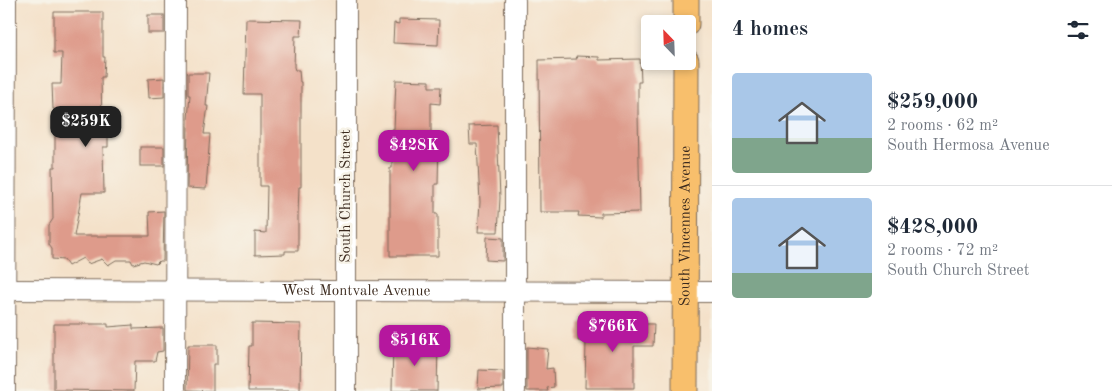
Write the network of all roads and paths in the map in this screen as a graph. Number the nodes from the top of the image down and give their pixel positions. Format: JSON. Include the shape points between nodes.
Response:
{"nodes":[{"id":1,"x":6,"y":0,"type":"edge"},
{"id":2,"x":176,"y":0,"type":"edge"},
{"id":3,"x":346,"y":0,"type":"edge"},
{"id":4,"x":515,"y":0,"type":"edge"},
{"id":5,"x":686,"y":0,"type":"edge"},
{"id":6,"x":686,"y":15,"type":"edge"},
{"id":7,"x":686,"y":70,"type":"edge"},
{"id":8,"x":3,"y":290,"type":"edge"},
{"id":9,"x":176,"y":290,"type":"junction"},
{"id":10,"x":346,"y":290,"type":"junction"},
{"id":11,"x":516,"y":291,"type":"junction"},
{"id":12,"x":712,"y":292,"type":"edge"},
{"id":13,"x":686,"y":293,"type":"junction"},
{"id":14,"x":5,"y":391,"type":"edge"},
{"id":15,"x":175,"y":391,"type":"edge"},
{"id":16,"x":346,"y":391,"type":"edge"},
{"id":17,"x":516,"y":391,"type":"edge"},
{"id":18,"x":685,"y":391,"type":"edge"}],
"edges":[{"from":1,"to":8,"type":"street"},
{"from":2,"to":9,"type":"street"},
{"from":3,"to":10,"type":"street","name":"South Church Street"},
{"from":4,"to":11,"type":"street"},
{"from":5,"to":6,"type":"main road"},
{"from":7,"to":13,"type":"main road","name":"South Vincennes Avenue"},
{"from":8,"to":9,"type":"street","name":"West Montvale Avenue"},
{"from":8,"to":14,"type":"street"},
{"from":9,"to":10,"type":"street","name":"West Montvale Avenue"},
{"from":9,"to":15,"type":"street"},
{"from":10,"to":11,"type":"street","name":"West Montvale Avenue"},
{"from":10,"to":16,"type":"street","name":"South Church Street"},
{"from":11,"to":13,"type":"street","name":"West Montvale Avenue"},
{"from":11,"to":17,"type":"street"},
{"from":12,"to":13,"type":"street","name":"West Montvale Avenue"},
{"from":13,"to":18,"type":"main road","name":"South Vincennes Avenue"}]}
